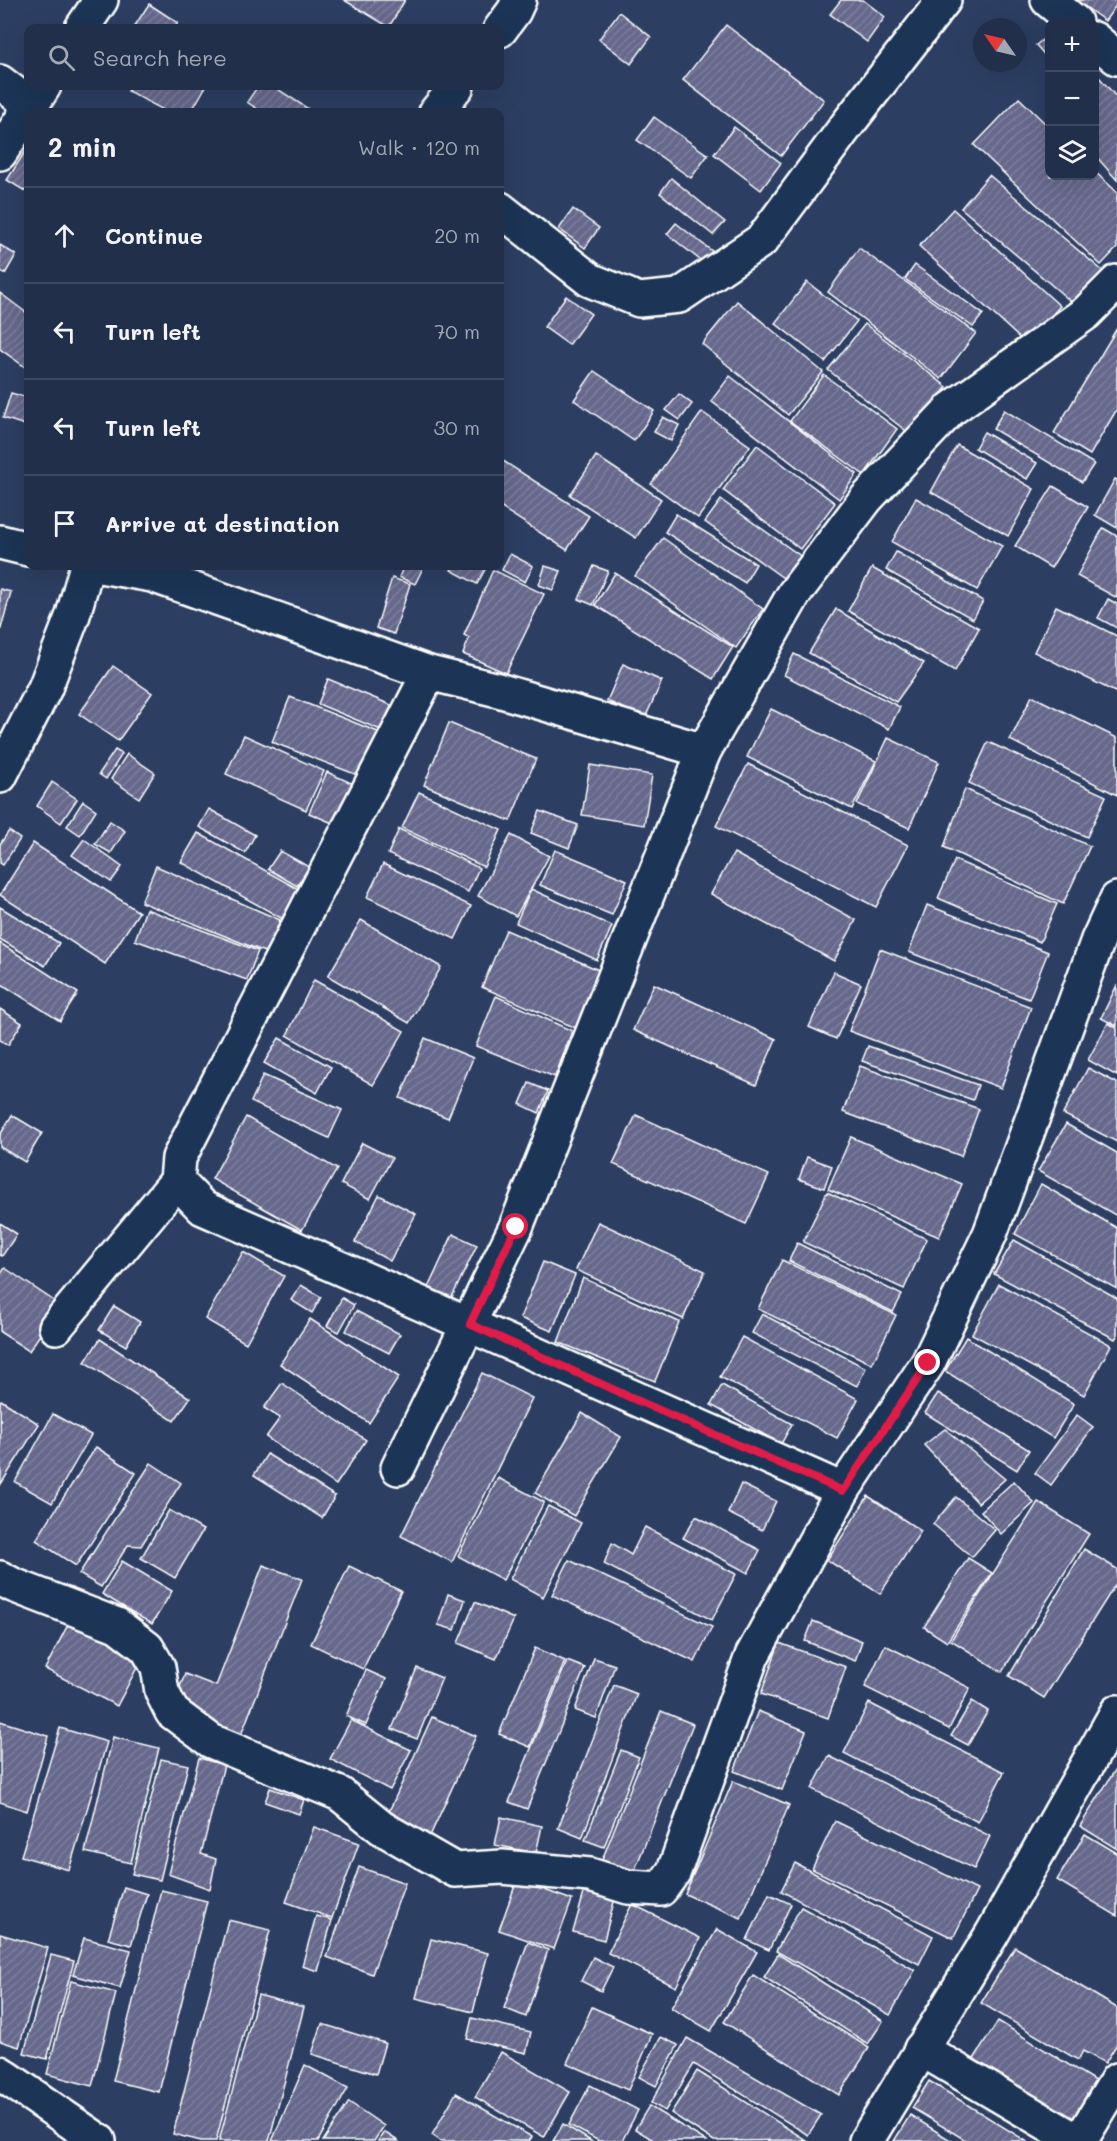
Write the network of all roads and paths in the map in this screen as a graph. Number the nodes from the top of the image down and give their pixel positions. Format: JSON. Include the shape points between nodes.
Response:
{"nodes":[{"id":1,"x":101,"y":0,"type":"edge"},
{"id":2,"x":519,"y":0,"type":"edge"},
{"id":3,"x":944,"y":0,"type":"edge"},
{"id":4,"x":1048,"y":0,"type":"edge"},
{"id":5,"x":1070,"y":18,"type":"edge"},
{"id":6,"x":85,"y":24,"type":"edge"},
{"id":7,"x":504,"y":24,"type":"edge"},
{"id":8,"x":1099,"y":42,"type":"edge"},
{"id":9,"x":1117,"y":58,"type":"edge"},
{"id":10,"x":0,"y":82,"type":"edge"},
{"id":11,"x":454,"y":90,"type":"edge"},
{"id":12,"x":37,"y":95,"type":"edge"},
{"id":13,"x":29,"y":108,"type":"edge"},
{"id":14,"x":439,"y":108,"type":"edge"},
{"id":15,"x":24,"y":115,"type":"edge"},
{"id":16,"x":0,"y":153,"type":"edge"},
{"id":17,"x":504,"y":212,"type":"edge"},
{"id":18,"x":1117,"y":282,"type":"edge"},
{"id":19,"x":0,"y":542,"type":"edge"},
{"id":20,"x":24,"y":548,"type":"edge"},
{"id":21,"x":86,"y":570,"type":"edge"},
{"id":22,"x":154,"y":570,"type":"edge"},
{"id":23,"x":429,"y":673,"type":"junction"},
{"id":24,"x":704,"y":751,"type":"junction"},
{"id":25,"x":0,"y":776,"type":"edge"},
{"id":26,"x":1117,"y":899,"type":"edge"},
{"id":27,"x":177,"y":1181,"type":"junction"},
{"id":28,"x":470,"y":1324,"type":"junction"},
{"id":29,"x":56,"y":1327,"type":"dead end"},
{"id":30,"x":398,"y":1468,"type":"dead end"},
{"id":31,"x":843,"y":1491,"type":"junction"},
{"id":32,"x":0,"y":1578,"type":"edge"},
{"id":33,"x":1117,"y":1712,"type":"edge"},
{"id":34,"x":921,"y":2049,"type":"junction"},
{"id":35,"x":0,"y":2073,"type":"edge"},
{"id":36,"x":1117,"y":2080,"type":"edge"},
{"id":37,"x":99,"y":2141,"type":"edge"},
{"id":38,"x":866,"y":2141,"type":"edge"},
{"id":39,"x":1078,"y":2141,"type":"edge"}],
"edges":[{"from":1,"to":6,"type":"street"},
{"from":2,"to":7,"type":"street"},
{"from":3,"to":17,"type":"street","via":[[762,240],[679,296],[639,300],[590,280]]},
{"from":4,"to":5,"type":"street"},
{"from":8,"to":9,"type":"street"},
{"from":10,"to":12,"type":"street"},
{"from":11,"to":14,"type":"street"},
{"from":12,"to":13,"type":"street"},
{"from":15,"to":16,"type":"street"},
{"from":18,"to":24,"type":"street","via":[[1086,313],[951,409],[866,499],[794,594]]},
{"from":19,"to":20,"type":"street"},
{"from":21,"to":25,"type":"street","via":[[45,688]]},
{"from":22,"to":23,"type":"street"},
{"from":23,"to":24,"type":"street"},
{"from":23,"to":27,"type":"street","via":[[179,1158]]},
{"from":24,"to":28,"type":"street","via":[[516,1227]]},
{"from":26,"to":31,"type":"street","via":[[1098,940],[990,1234],[928,1363]]},
{"from":27,"to":28,"type":"street","via":[[203,1208]]},
{"from":27,"to":29,"type":"street"},
{"from":28,"to":30,"type":"street"},
{"from":28,"to":31,"type":"street"},
{"from":31,"to":32,"type":"street","via":[[752,1656],[674,1871],[661,1888],[628,1887],[590,1875],[502,1867],[455,1870],[382,1828],[340,1794],[211,1741],[172,1712],[162,1692],[158,1667],[147,1648],[117,1625]]},
{"from":33,"to":34,"type":"street","via":[[992,1934]]},
{"from":34,"to":38,"type":"street"},
{"from":34,"to":39,"type":"street"},
{"from":35,"to":37,"type":"street"},
{"from":36,"to":39,"type":"street"}]}
